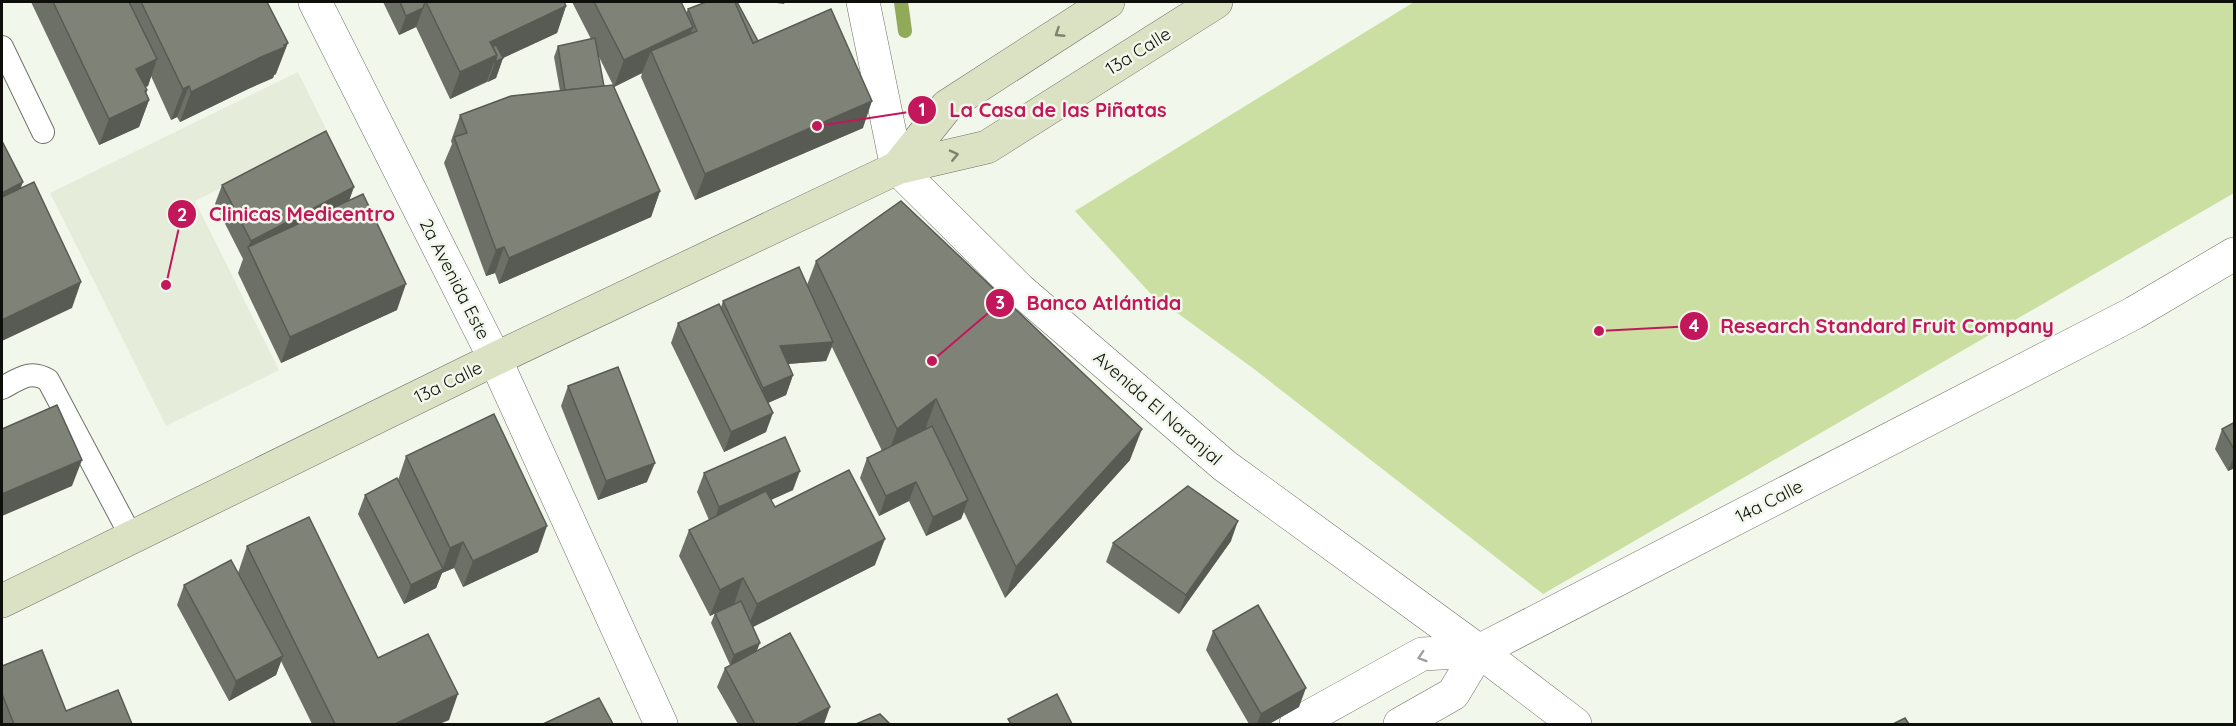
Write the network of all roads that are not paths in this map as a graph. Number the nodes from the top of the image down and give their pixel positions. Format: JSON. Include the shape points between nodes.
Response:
{"nodes":[{"id":1,"x":315,"y":2,"type":"edge"},
{"id":2,"x":863,"y":2,"type":"edge"},
{"id":3,"x":1108,"y":2,"type":"edge"},
{"id":4,"x":1200,"y":6,"type":"edge"},
{"id":5,"x":2,"y":47,"type":"edge"},
{"id":6,"x":43,"y":132,"type":"dead end"},
{"id":7,"x":897,"y":168,"type":"junction"},
{"id":8,"x":2235,"y":254,"type":"edge"},
{"id":9,"x":495,"y":359,"type":"junction"},
{"id":10,"x":2,"y":388,"type":"edge"},
{"id":11,"x":132,"y":538,"type":"junction"},
{"id":12,"x":2,"y":601,"type":"edge"},
{"id":13,"x":1479,"y":651,"type":"junction"},
{"id":14,"x":661,"y":724,"type":"edge"},
{"id":15,"x":1296,"y":724,"type":"edge"},
{"id":16,"x":1400,"y":724,"type":"edge"},
{"id":17,"x":1575,"y":724,"type":"edge"}],
"edges":[{"from":1,"to":9,"type":"street","name":"2a Avenida Este"},
{"from":2,"to":7,"type":"street"},
{"from":3,"to":7,"type":"street","name":"13a Calle","one_way":true,"via":[[947,106]]},
{"from":7,"to":4,"type":"street","name":"13a Calle","one_way":true,"via":[[987,147]]},
{"from":5,"to":6,"type":"lane"},
{"from":7,"to":9,"type":"street","name":"13a Calle"},
{"from":7,"to":13,"type":"street","name":"Avenida El Naranjal","via":[[1020,290],[1225,466]]},
{"from":8,"to":13,"type":"street","name":"14a Calle","via":[[2134,313]]},
{"from":9,"to":11,"type":"street","name":"13a Calle"},
{"from":9,"to":14,"type":"street","name":"2a Avenida Este"},
{"from":10,"to":11,"type":"lane","via":[[25,376],[39,374],[48,380]]},
{"from":11,"to":12,"type":"street","name":"13a Calle"},
{"from":13,"to":15,"type":"street","name":"14a Calle","one_way":true,"via":[[1422,654]]},
{"from":13,"to":16,"type":"street","via":[[1454,694]]},
{"from":13,"to":17,"type":"street","name":"Avenida El Naranjal"}]}
